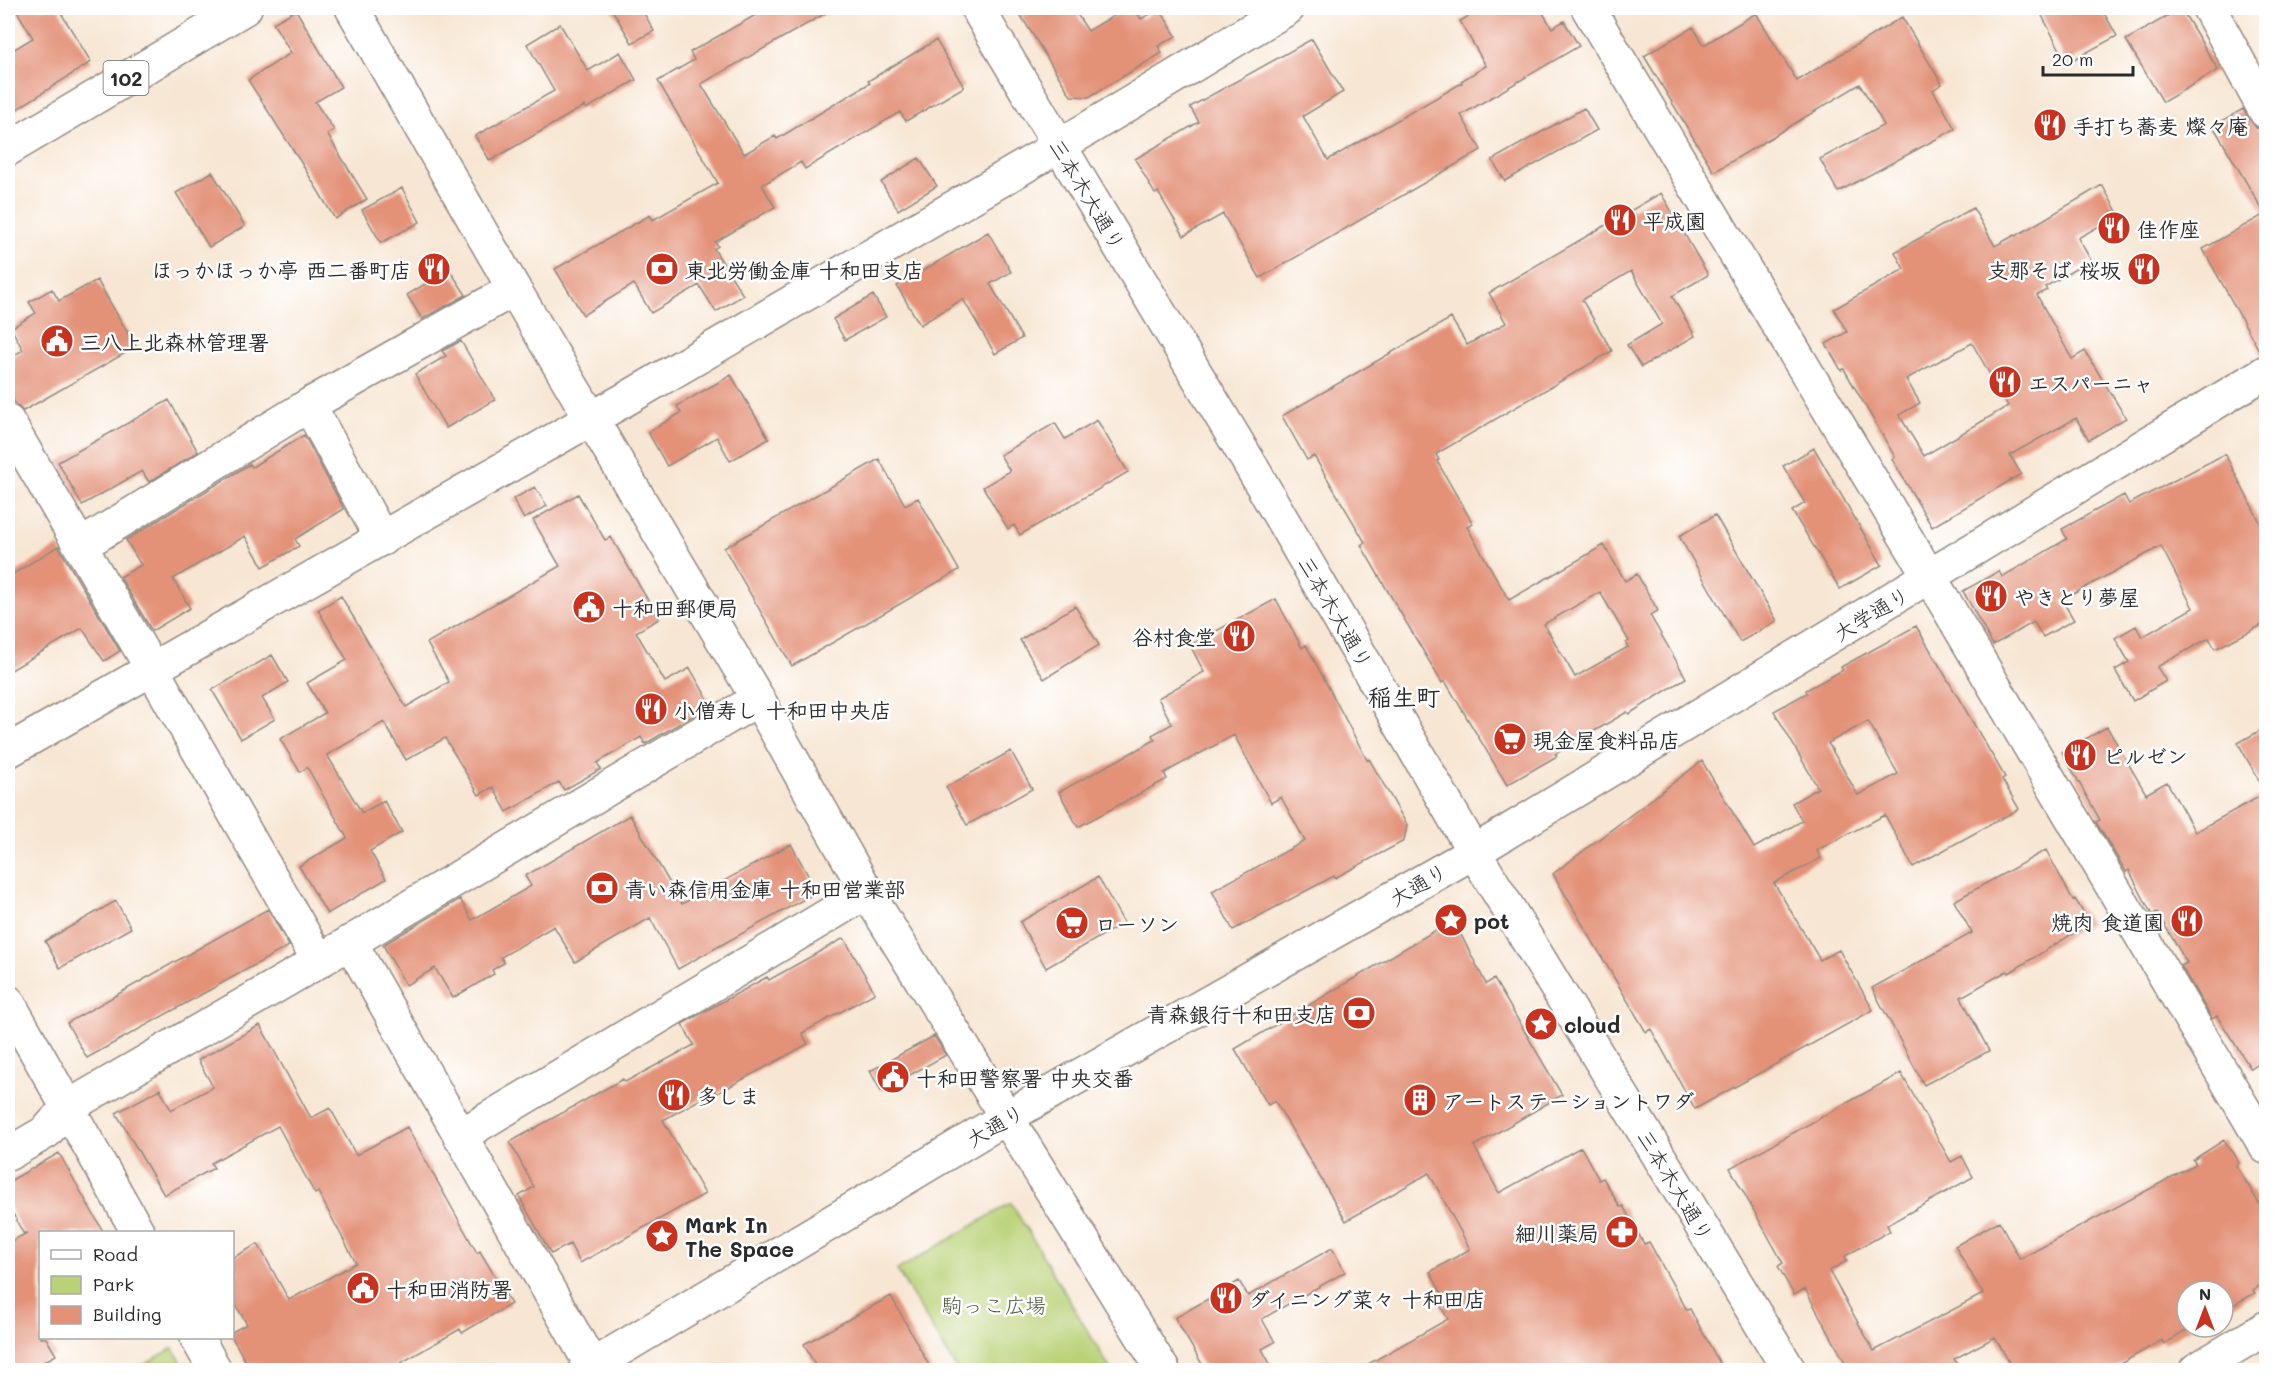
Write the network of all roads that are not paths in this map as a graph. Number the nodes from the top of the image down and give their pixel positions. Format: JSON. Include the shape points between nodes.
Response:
{"nodes":[{"id":1,"x":245,"y":8,"type":"edge"},
{"id":2,"x":352,"y":8,"type":"edge"},
{"id":3,"x":977,"y":8,"type":"edge"},
{"id":4,"x":1288,"y":8,"type":"edge"},
{"id":5,"x":1588,"y":8,"type":"edge"},
{"id":6,"x":2209,"y":8,"type":"edge"},
{"id":7,"x":2266,"y":112,"type":"edge"},
{"id":8,"x":1059,"y":146,"type":"junction"},
{"id":9,"x":8,"y":149,"type":"edge"},
{"id":10,"x":514,"y":288,"type":"junction"},
{"id":11,"x":2266,"y":372,"type":"edge"},
{"id":12,"x":309,"y":405,"type":"junction"},
{"id":13,"x":591,"y":419,"type":"junction"},
{"id":14,"x":8,"y":422,"type":"edge"},
{"id":15,"x":382,"y":539,"type":"junction"},
{"id":16,"x":80,"y":546,"type":"junction"},
{"id":17,"x":1929,"y":577,"type":"junction"},
{"id":18,"x":152,"y":669,"type":"junction"},
{"id":19,"x":758,"y":699,"type":"junction"},
{"id":20,"x":8,"y":751,"type":"edge"},
{"id":21,"x":1474,"y":852,"type":"junction"},
{"id":22,"x":867,"y":892,"type":"junction"},
{"id":23,"x":350,"y":942,"type":"junction"},
{"id":24,"x":319,"y":961,"type":"junction"},
{"id":25,"x":8,"y":1002,"type":"edge"},
{"id":26,"x":68,"y":1107,"type":"junction"},
{"id":27,"x":1007,"y":1117,"type":"junction"},
{"id":28,"x":460,"y":1137,"type":"junction"},
{"id":29,"x":2266,"y":1147,"type":"edge"},
{"id":30,"x":8,"y":1154,"type":"edge"},
{"id":31,"x":137,"y":1231,"type":"edge"},
{"id":32,"x":2266,"y":1328,"type":"edge"},
{"id":33,"x":198,"y":1339,"type":"edge"},
{"id":34,"x":589,"y":1368,"type":"edge"},
{"id":35,"x":215,"y":1371,"type":"edge"},
{"id":36,"x":1163,"y":1371,"type":"edge"},
{"id":37,"x":1789,"y":1371,"type":"edge"},
{"id":38,"x":2196,"y":1371,"type":"edge"}],
"edges":[{"from":1,"to":9,"type":"main road","number":"102"},
{"from":2,"to":10,"type":"main road"},
{"from":3,"to":8,"type":"main road","name":"三本木大通り"},
{"from":4,"to":8,"type":"main road"},
{"from":5,"to":17,"type":"main road"},
{"from":6,"to":7,"type":"main road"},
{"from":8,"to":13,"type":"main road"},
{"from":8,"to":21,"type":"main road","name":"三本木大通り","via":[[1247,459]]},
{"from":10,"to":12,"type":"main road"},
{"from":10,"to":13,"type":"main road"},
{"from":11,"to":17,"type":"main road","name":"大学通り"},
{"from":12,"to":15,"type":"main road"},
{"from":12,"to":16,"type":"main road"},
{"from":13,"to":15,"type":"main road"},
{"from":13,"to":19,"type":"main road"},
{"from":14,"to":16,"type":"main road"},
{"from":15,"to":18,"type":"main road"},
{"from":16,"to":18,"type":"main road"},
{"from":17,"to":21,"type":"main road","name":"大学通り"},
{"from":17,"to":29,"type":"main road"},
{"from":18,"to":20,"type":"main road"},
{"from":18,"to":24,"type":"main road"},
{"from":19,"to":22,"type":"main road"},
{"from":19,"to":23,"type":"main road"},
{"from":21,"to":27,"type":"main road","name":"大通り"},
{"from":21,"to":37,"type":"main road","name":"三本木大通り"},
{"from":22,"to":27,"type":"main road"},
{"from":22,"to":28,"type":"main road"},
{"from":23,"to":24,"type":"main road"},
{"from":23,"to":28,"type":"main road"},
{"from":24,"to":26,"type":"main road"},
{"from":25,"to":26,"type":"main road"},
{"from":26,"to":30,"type":"main road","via":[[46,1131]]},
{"from":26,"to":31,"type":"main road"},
{"from":27,"to":34,"type":"main road","name":"大通り"},
{"from":27,"to":36,"type":"main road"},
{"from":28,"to":34,"type":"main road"},
{"from":32,"to":38,"type":"main road"},
{"from":33,"to":35,"type":"main road"}]}
